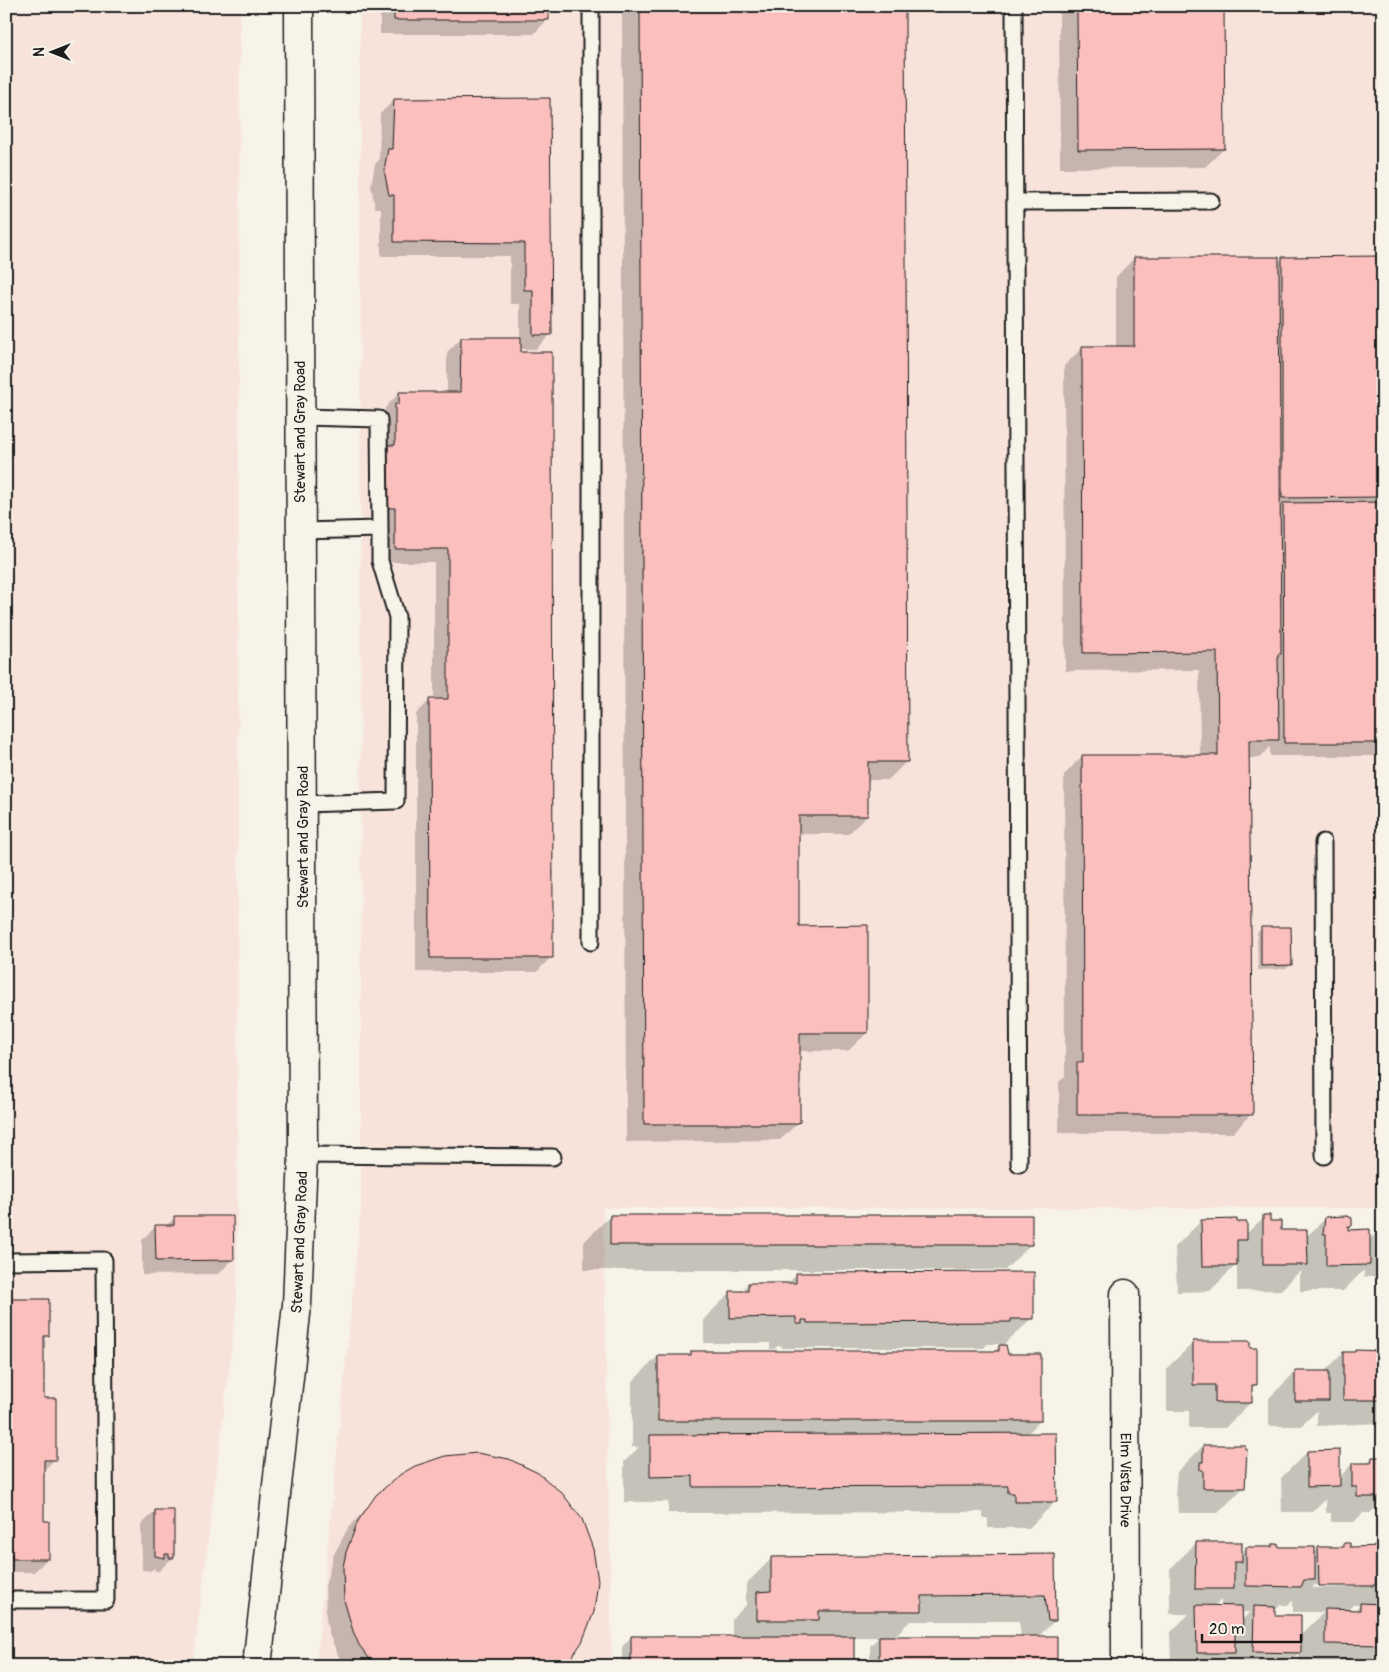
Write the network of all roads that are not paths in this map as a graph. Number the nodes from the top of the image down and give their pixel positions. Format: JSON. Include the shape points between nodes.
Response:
{"nodes":[{"id":1,"x":299,"y":6,"type":"edge"},
{"id":2,"x":590,"y":6,"type":"edge"},
{"id":3,"x":1014,"y":6,"type":"edge"},
{"id":4,"x":1211,"y":201,"type":"dead end"},
{"id":5,"x":1015,"y":202,"type":"junction"},
{"id":6,"x":301,"y":417,"type":"junction"},
{"id":7,"x":380,"y":529,"type":"junction"},
{"id":8,"x":301,"y":530,"type":"junction"},
{"id":9,"x":303,"y":804,"type":"junction"},
{"id":10,"x":1323,"y":842,"type":"dead end"},
{"id":11,"x":592,"y":942,"type":"dead end"},
{"id":12,"x":303,"y":1155,"type":"junction"},
{"id":13,"x":1324,"y":1156,"type":"dead end"},
{"id":14,"x":553,"y":1157,"type":"dead end"},
{"id":15,"x":1019,"y":1164,"type":"dead end"},
{"id":16,"x":6,"y":1261,"type":"edge"},
{"id":17,"x":1124,"y":1294,"type":"dead end"},
{"id":18,"x":6,"y":1600,"type":"edge"},
{"id":19,"x":257,"y":1666,"type":"edge"},
{"id":20,"x":1126,"y":1666,"type":"edge"}],
"edges":[{"from":1,"to":6,"type":"main road","name":"Stewart and Gray Road"},
{"from":2,"to":11,"type":"lane"},
{"from":3,"to":5,"type":"lane"},
{"from":4,"to":5,"type":"lane"},
{"from":5,"to":15,"type":"lane"},
{"from":6,"to":7,"type":"lane","via":[[379,419]]},
{"from":6,"to":8,"type":"main road","name":"Stewart and Gray Road"},
{"from":7,"to":8,"type":"lane"},
{"from":7,"to":9,"type":"lane","via":[[380,561],[397,617],[396,801]]},
{"from":8,"to":9,"type":"main road","name":"Stewart and Gray Road"},
{"from":9,"to":12,"type":"main road","name":"Stewart and Gray Road"},
{"from":10,"to":13,"type":"lane"},
{"from":12,"to":14,"type":"lane"},
{"from":12,"to":19,"type":"main road","name":"Stewart and Gray Road","via":[[297,1305]]},
{"from":16,"to":18,"type":"lane","via":[[104,1260],[106,1600]]},
{"from":17,"to":20,"type":"main road","name":"Elm Vista Drive"}]}
